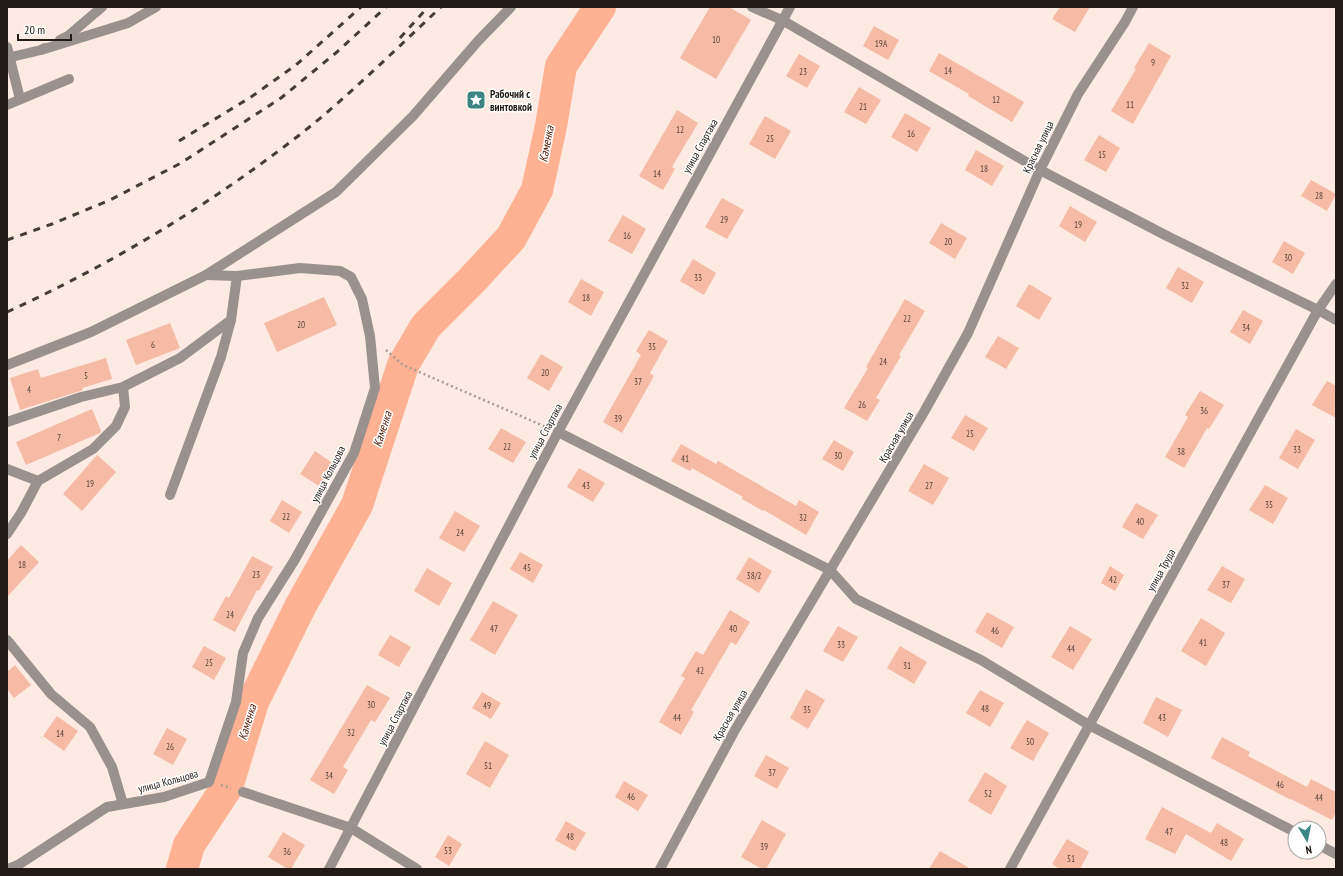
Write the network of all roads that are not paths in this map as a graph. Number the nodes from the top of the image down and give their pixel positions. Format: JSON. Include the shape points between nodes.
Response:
{"nodes":[{"id":1,"x":102,"y":7,"type":"edge"},
{"id":2,"x":156,"y":7,"type":"edge"},
{"id":3,"x":510,"y":7,"type":"edge"},
{"id":4,"x":752,"y":7,"type":"edge"},
{"id":5,"x":790,"y":7,"type":"edge"},
{"id":6,"x":1133,"y":7,"type":"edge"},
{"id":7,"x":782,"y":20,"type":"junction"},
{"id":8,"x":7,"y":47,"type":"edge"},
{"id":9,"x":41,"y":50,"type":"junction"},
{"id":10,"x":8,"y":58,"type":"edge"},
{"id":11,"x":68,"y":79,"type":"dead end"},
{"id":12,"x":20,"y":99,"type":"junction"},
{"id":13,"x":7,"y":104,"type":"edge"},
{"id":14,"x":1040,"y":170,"type":"junction"},
{"id":15,"x":206,"y":275,"type":"junction"},
{"id":16,"x":237,"y":276,"type":"junction"},
{"id":17,"x":1336,"y":284,"type":"edge"},
{"id":18,"x":1318,"y":310,"type":"junction"},
{"id":19,"x":231,"y":320,"type":"junction"},
{"id":20,"x":1336,"y":320,"type":"edge"},
{"id":21,"x":7,"y":365,"type":"edge"},
{"id":22,"x":123,"y":388,"type":"junction"},
{"id":23,"x":7,"y":422,"type":"edge"},
{"id":24,"x":558,"y":432,"type":"junction"},
{"id":25,"x":7,"y":469,"type":"edge"},
{"id":26,"x":38,"y":481,"type":"junction"},
{"id":27,"x":170,"y":495,"type":"dead end"},
{"id":28,"x":7,"y":534,"type":"edge"},
{"id":29,"x":830,"y":570,"type":"junction"},
{"id":30,"x":7,"y":640,"type":"edge"},
{"id":31,"x":1089,"y":725,"type":"junction"},
{"id":32,"x":243,"y":792,"type":"road end"},
{"id":33,"x":123,"y":804,"type":"junction"},
{"id":34,"x":351,"y":828,"type":"junction"},
{"id":35,"x":1287,"y":828,"type":"edge"},
{"id":36,"x":1327,"y":849,"type":"edge"},
{"id":37,"x":1336,"y":854,"type":"edge"},
{"id":38,"x":8,"y":869,"type":"edge"},
{"id":39,"x":329,"y":869,"type":"edge"},
{"id":40,"x":417,"y":869,"type":"edge"},
{"id":41,"x":660,"y":869,"type":"edge"},
{"id":42,"x":1010,"y":869,"type":"edge"}],
"edges":[{"from":1,"to":9,"type":"street","via":[[68,36]]},
{"from":2,"to":9,"type":"street","via":[[128,23]]},
{"from":3,"to":15,"type":"street","via":[[413,116],[336,192]]},
{"from":4,"to":7,"type":"street"},
{"from":5,"to":7,"type":"street","name":"улица Спартака"},
{"from":6,"to":14,"type":"street","name":"Красная улица","via":[[1078,94]]},
{"from":7,"to":14,"type":"street"},
{"from":7,"to":24,"type":"street","name":"улица Спартака"},
{"from":8,"to":10,"type":"street"},
{"from":9,"to":10,"type":"street"},
{"from":10,"to":12,"type":"street"},
{"from":11,"to":12,"type":"street"},
{"from":12,"to":13,"type":"street"},
{"from":14,"to":18,"type":"street"},
{"from":14,"to":29,"type":"street","name":"Красная улица","via":[[968,333]]},
{"from":15,"to":16,"type":"street","name":"улица Кольцова"},
{"from":15,"to":21,"type":"street","name":"улица Кольцова","via":[[91,332]]},
{"from":16,"to":19,"type":"street"},
{"from":16,"to":33,"type":"street","name":"улица Кольцова","via":[[300,268],[340,271],[351,277],[362,299],[370,336],[375,388],[354,453],[298,554],[258,618],[243,653],[236,702],[209,782],[164,796]]},
{"from":17,"to":18,"type":"street","name":"улица Труда"},
{"from":18,"to":20,"type":"street"},
{"from":18,"to":31,"type":"street","name":"улица Труда"},
{"from":19,"to":22,"type":"street","via":[[180,358]]},
{"from":19,"to":27,"type":"street","via":[[221,357]]},
{"from":22,"to":23,"type":"street","via":[[81,397]]},
{"from":22,"to":26,"type":"street","via":[[125,407],[116,426],[93,449]]},
{"from":24,"to":29,"type":"street"},
{"from":24,"to":34,"type":"street","name":"улица Спартака"},
{"from":25,"to":26,"type":"street"},
{"from":26,"to":28,"type":"street"},
{"from":29,"to":31,"type":"street","via":[[856,599],[981,660]]},
{"from":29,"to":41,"type":"street","name":"Красная улица","via":[[735,730]]},
{"from":30,"to":33,"type":"street","via":[[51,694],[90,727],[112,767]]},
{"from":31,"to":35,"type":"street"},
{"from":31,"to":42,"type":"street","name":"улица Труда"},
{"from":32,"to":34,"type":"street"},
{"from":33,"to":38,"type":"street","name":"улица Кольцова","via":[[107,807]]},
{"from":34,"to":39,"type":"street","name":"улица Спартака"},
{"from":34,"to":40,"type":"street"},
{"from":36,"to":37,"type":"street"}]}
